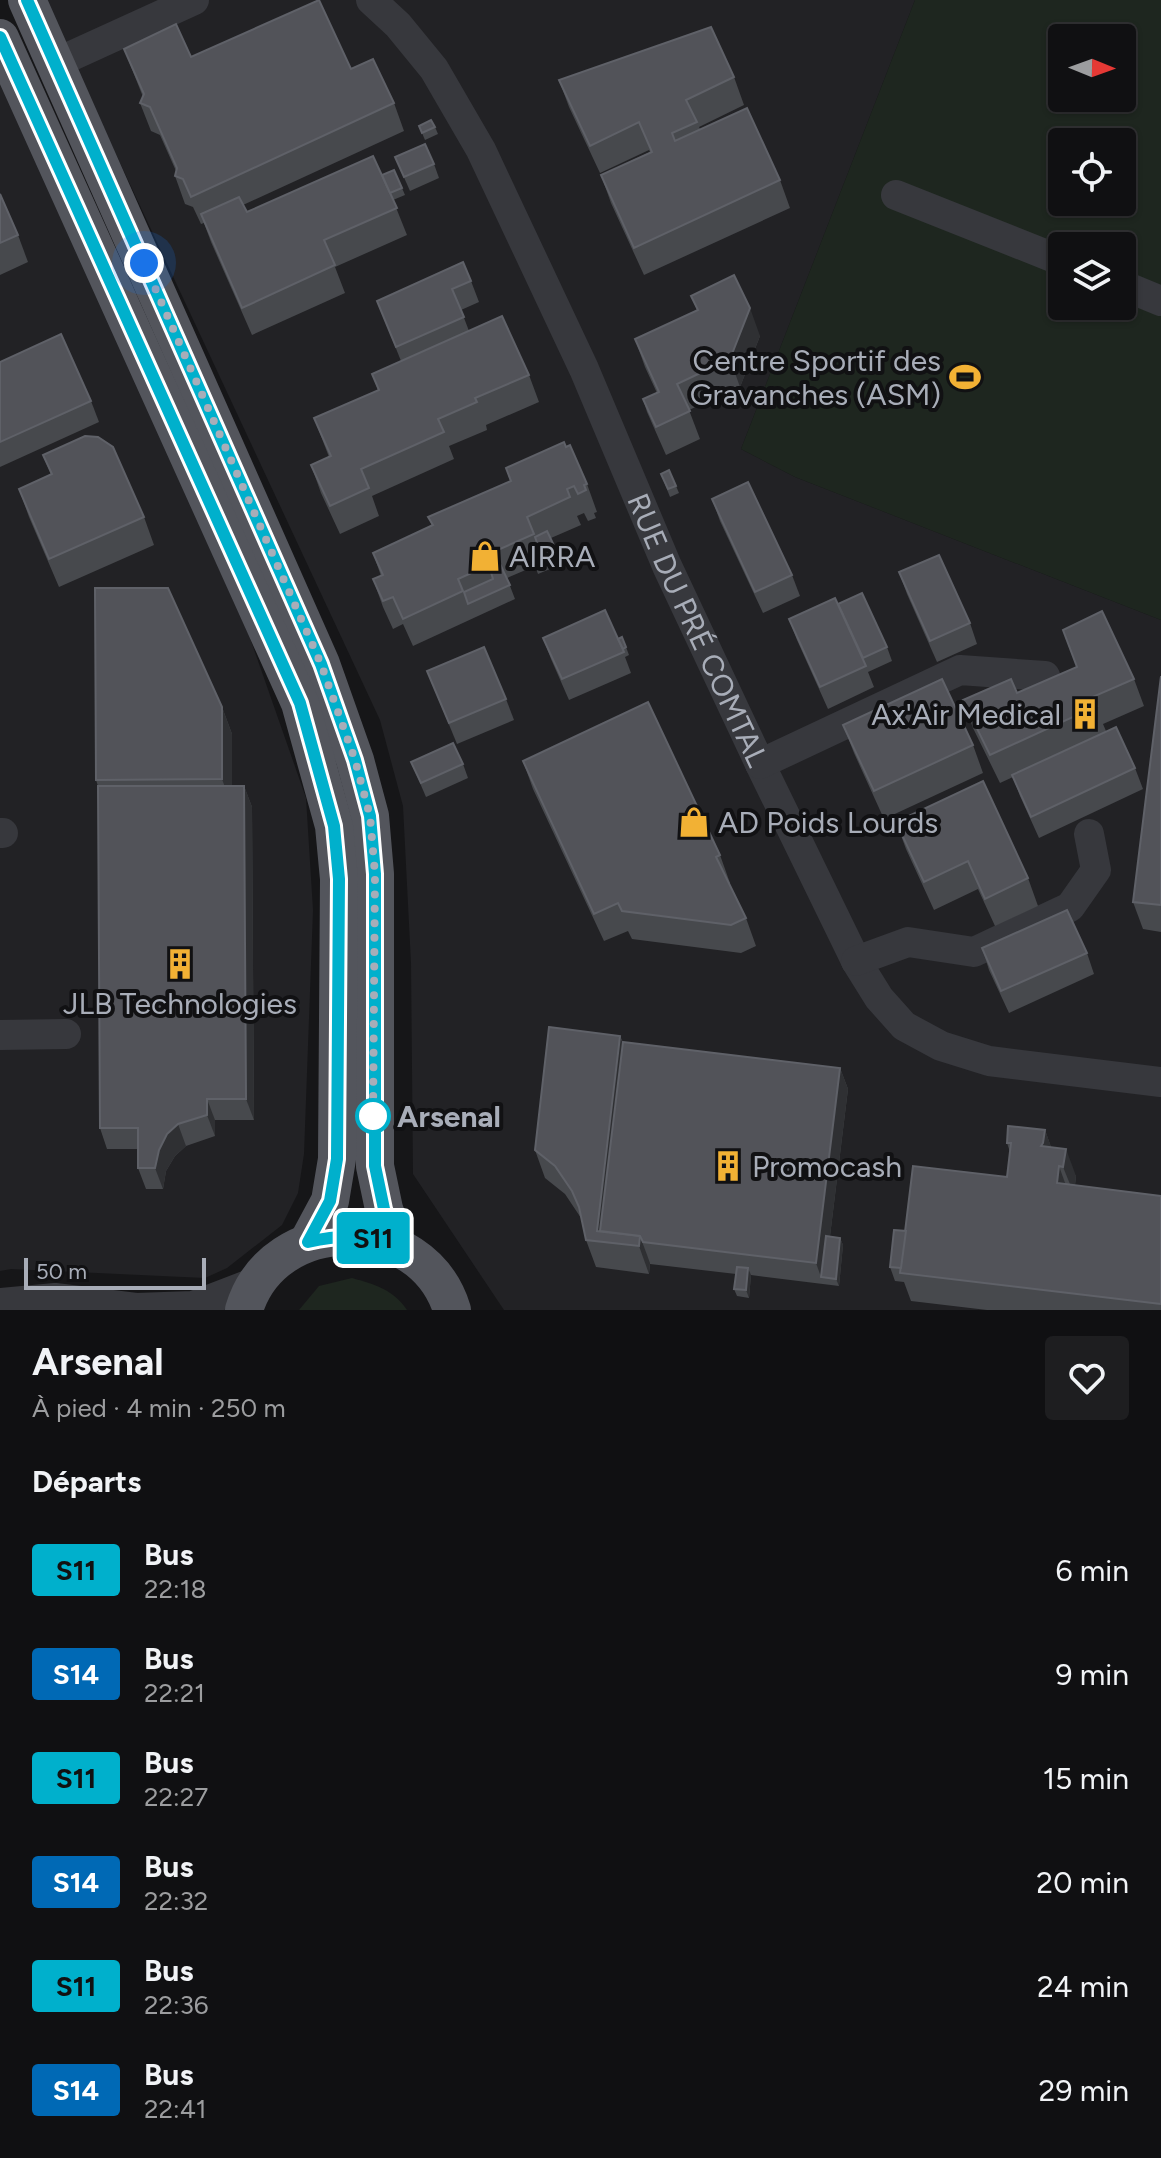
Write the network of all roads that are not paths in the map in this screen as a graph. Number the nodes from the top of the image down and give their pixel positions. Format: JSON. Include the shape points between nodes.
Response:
{"nodes":[{"id":1,"x":27,"y":0,"type":"edge"},
{"id":2,"x":194,"y":0,"type":"edge"},
{"id":3,"x":371,"y":0,"type":"edge"},
{"id":4,"x":0,"y":38,"type":"edge"},
{"id":5,"x":56,"y":63,"type":"junction"},
{"id":6,"x":896,"y":195,"type":"dead end"},
{"id":7,"x":1048,"y":255,"type":"edge"},
{"id":8,"x":1136,"y":291,"type":"edge"},
{"id":9,"x":1161,"y":301,"type":"edge"},
{"id":10,"x":1045,"y":676,"type":"dead end"},
{"id":11,"x":760,"y":764,"type":"junction"},
{"id":12,"x":1089,"y":834,"type":"dead end"},
{"id":13,"x":856,"y":961,"type":"junction"},
{"id":14,"x":66,"y":1034,"type":"dead end"},
{"id":15,"x":0,"y":1035,"type":"edge"},
{"id":16,"x":1161,"y":1082,"type":"edge"},
{"id":17,"x":308,"y":1242,"type":"junction"},
{"id":18,"x":397,"y":1246,"type":"junction"},
{"id":19,"x":251,"y":1296,"type":"edge"},
{"id":20,"x":0,"y":1303,"type":"edge"},
{"id":21,"x":139,"y":1309,"type":"edge"},
{"id":22,"x":452,"y":1309,"type":"edge"}],
"edges":[{"from":1,"to":5,"type":"main road"},
{"from":2,"to":5,"type":"street"},
{"from":3,"to":11,"type":"street","name":"RUE DU PRÉ COMTAL","via":[[434,69],[481,150]]},
{"from":4,"to":17,"type":"main road","via":[[300,703],[322,779],[339,879],[337,1159],[330,1201]]},
{"from":5,"to":18,"type":"main road","via":[[321,664],[355,760],[370,816],[375,874],[375,1166]]},
{"from":6,"to":7,"type":"street"},
{"from":8,"to":9,"type":"street"},
{"from":10,"to":11,"type":"street","via":[[960,670]]},
{"from":11,"to":13,"type":"street","name":"RUE DU PRÉ COMTAL"},
{"from":12,"to":13,"type":"street","via":[[1096,870],[1070,907],[974,952],[908,942]]},
{"from":13,"to":16,"type":"street","name":"RUE DU PRÉ COMTAL","via":[[904,1026],[941,1046],[989,1061]]},
{"from":14,"to":15,"type":"street"},
{"from":17,"to":18,"type":"main road","via":[[338,1235]]},
{"from":17,"to":19,"type":"main road","via":[[280,1258]]},
{"from":18,"to":22,"type":"main road","via":[[438,1282]]},
{"from":19,"to":21,"type":"street"},
{"from":20,"to":21,"type":"street","via":[[55,1298]]}]}
